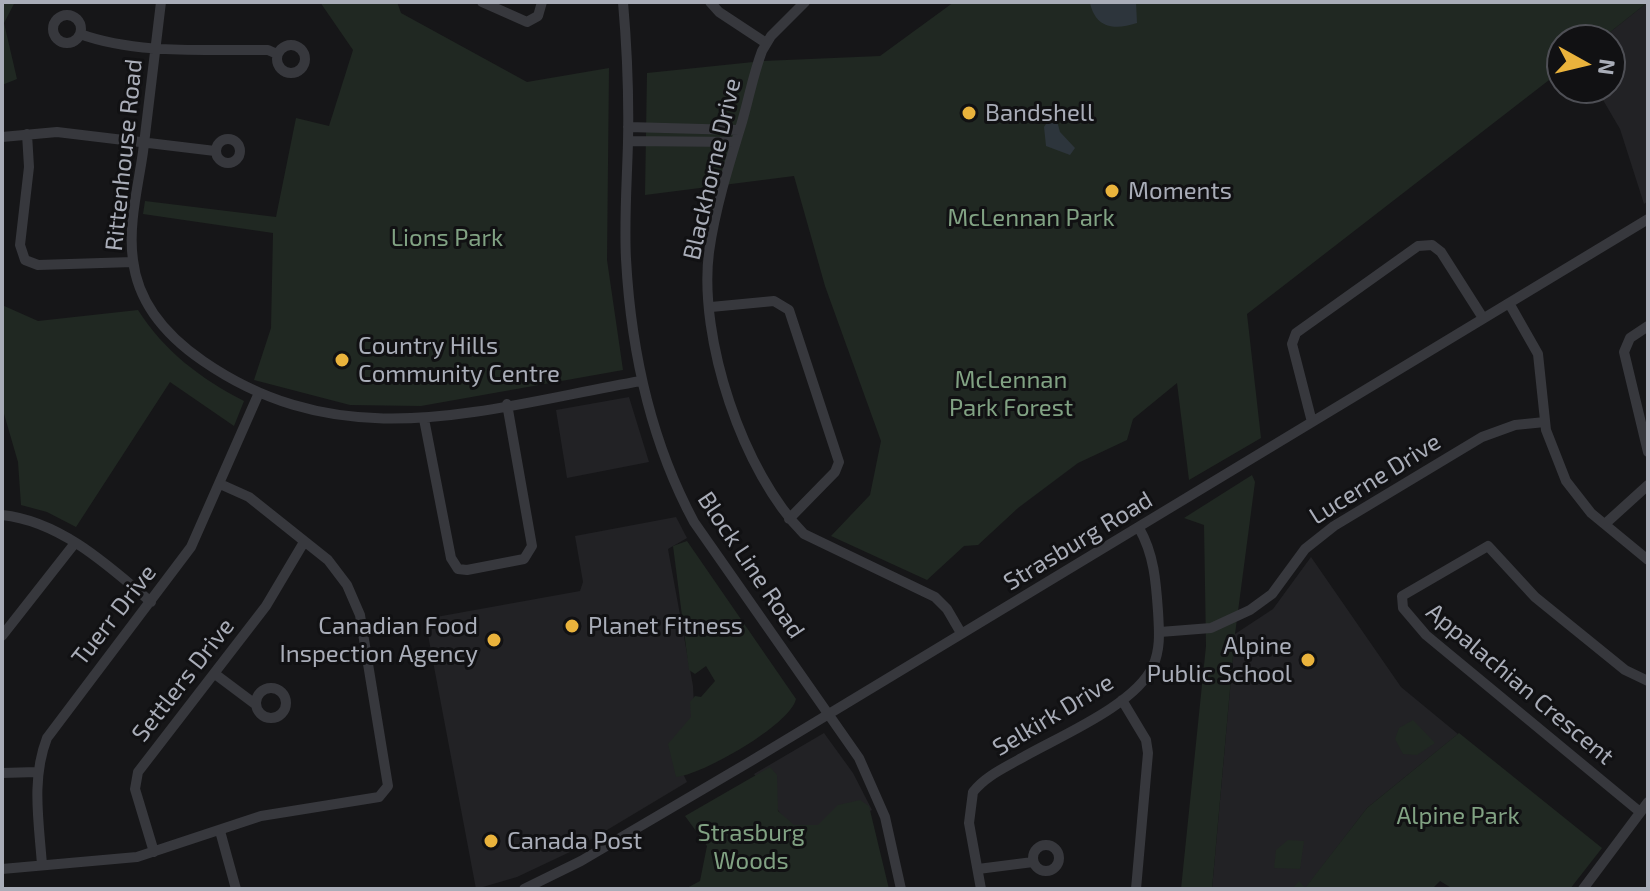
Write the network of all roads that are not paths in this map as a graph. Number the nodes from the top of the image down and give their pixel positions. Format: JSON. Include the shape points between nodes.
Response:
{"nodes":[{"id":1,"x":161,"y":2,"type":"edge"},
{"id":2,"x":482,"y":2,"type":"edge"},
{"id":3,"x":542,"y":2,"type":"edge"},
{"id":4,"x":623,"y":2,"type":"edge"},
{"id":5,"x":710,"y":2,"type":"edge"},
{"id":6,"x":805,"y":2,"type":"edge"},
{"id":7,"x":80,"y":34,"type":"dead end"},
{"id":8,"x":766,"y":43,"type":"junction"},
{"id":9,"x":155,"y":46,"type":"junction"},
{"id":10,"x":277,"y":54,"type":"dead end"},
{"id":11,"x":628,"y":127,"type":"junction"},
{"id":12,"x":739,"y":130,"type":"junction"},
{"id":13,"x":27,"y":134,"type":"junction"},
{"id":14,"x":2,"y":137,"type":"edge"},
{"id":15,"x":144,"y":141,"type":"junction"},
{"id":16,"x":628,"y":141,"type":"junction"},
{"id":17,"x":736,"y":142,"type":"junction"},
{"id":18,"x":215,"y":151,"type":"dead end"},
{"id":19,"x":1648,"y":219,"type":"edge"},
{"id":20,"x":133,"y":262,"type":"junction"},
{"id":21,"x":1509,"y":303,"type":"junction"},
{"id":22,"x":711,"y":307,"type":"junction"},
{"id":23,"x":1483,"y":318,"type":"junction"},
{"id":24,"x":1648,"y":326,"type":"edge"},
{"id":25,"x":641,"y":381,"type":"junction"},
{"id":26,"x":258,"y":395,"type":"junction"},
{"id":27,"x":507,"y":404,"type":"junction"},
{"id":28,"x":424,"y":419,"type":"junction"},
{"id":29,"x":1312,"y":422,"type":"junction"},
{"id":30,"x":1545,"y":422,"type":"junction"},
{"id":31,"x":1648,"y":452,"type":"edge"},
{"id":32,"x":220,"y":484,"type":"junction"},
{"id":33,"x":1648,"y":485,"type":"edge"},
{"id":34,"x":2,"y":515,"type":"edge"},
{"id":35,"x":789,"y":519,"type":"junction"},
{"id":36,"x":1605,"y":524,"type":"junction"},
{"id":37,"x":1139,"y":528,"type":"junction"},
{"id":38,"x":304,"y":542,"type":"junction"},
{"id":39,"x":75,"y":543,"type":"junction"},
{"id":40,"x":1648,"y":560,"type":"edge"},
{"id":41,"x":151,"y":602,"type":"junction"},
{"id":42,"x":1160,"y":632,"type":"junction"},
{"id":43,"x":961,"y":633,"type":"junction"},
{"id":44,"x":2,"y":636,"type":"edge"},
{"id":45,"x":215,"y":674,"type":"junction"},
{"id":46,"x":1648,"y":681,"type":"edge"},
{"id":47,"x":1122,"y":700,"type":"junction"},
{"id":48,"x":255,"y":704,"type":"dead end"},
{"id":49,"x":831,"y":713,"type":"junction"},
{"id":50,"x":37,"y":772,"type":"junction"},
{"id":51,"x":2,"y":773,"type":"edge"},
{"id":52,"x":1648,"y":802,"type":"edge"},
{"id":53,"x":1640,"y":812,"type":"junction"},
{"id":54,"x":220,"y":831,"type":"junction"},
{"id":55,"x":154,"y":852,"type":"junction"},
{"id":56,"x":1033,"y":862,"type":"dead end"},
{"id":57,"x":42,"y":865,"type":"junction"},
{"id":58,"x":2,"y":869,"type":"edge"},
{"id":59,"x":978,"y":869,"type":"junction"},
{"id":60,"x":236,"y":889,"type":"edge"},
{"id":61,"x":524,"y":889,"type":"edge"},
{"id":62,"x":901,"y":889,"type":"edge"},
{"id":63,"x":981,"y":889,"type":"edge"},
{"id":64,"x":1136,"y":889,"type":"edge"},
{"id":65,"x":1583,"y":889,"type":"edge"}],
"edges":[{"from":1,"to":9,"type":"street","name":"Rittenhouse Road"},
{"from":2,"to":3,"type":"street","via":[[527,22],[538,16]]},
{"from":4,"to":11,"type":"street","name":"Block Line Road"},
{"from":5,"to":8,"type":"street"},
{"from":6,"to":8,"type":"street","name":"Blackhorne Drive"},
{"from":7,"to":9,"type":"street","via":[[98,41]]},
{"from":8,"to":12,"type":"street","name":"Blackhorne Drive"},
{"from":9,"to":10,"type":"street"},
{"from":9,"to":15,"type":"street","name":"Rittenhouse Road"},
{"from":11,"to":12,"type":"street"},
{"from":11,"to":16,"type":"street","name":"Block Line Road"},
{"from":12,"to":17,"type":"street","name":"Blackhorne Drive"},
{"from":13,"to":14,"type":"street"},
{"from":13,"to":15,"type":"street"},
{"from":13,"to":20,"type":"street","via":[[29,167],[20,245],[25,260],[38,265]]},
{"from":15,"to":18,"type":"street"},
{"from":15,"to":20,"type":"street","name":"Rittenhouse Road"},
{"from":16,"to":17,"type":"street"},
{"from":16,"to":25,"type":"street","name":"Block Line Road","via":[[626,259]]},
{"from":17,"to":22,"type":"street","name":"Blackhorne Drive","via":[[709,253]]},
{"from":19,"to":21,"type":"street","name":"Strasburg Road"},
{"from":20,"to":26,"type":"street","name":"Rittenhouse Road","via":[[141,293],[169,334]]},
{"from":21,"to":23,"type":"street","name":"Strasburg Road"},
{"from":21,"to":30,"type":"street","via":[[1538,354]]},
{"from":22,"to":35,"type":"street","name":"Blackhorne Drive","via":[[739,430]]},
{"from":22,"to":35,"type":"street","via":[[774,301],[789,310],[839,462]]},
{"from":23,"to":29,"type":"street","name":"Strasburg Road"},
{"from":23,"to":29,"type":"street","via":[[1441,252],[1432,245],[1418,246],[1296,333],[1292,344]]},
{"from":24,"to":31,"type":"street","via":[[1630,338],[1624,352]]},
{"from":25,"to":27,"type":"street","name":"Rittenhouse Road"},
{"from":25,"to":49,"type":"street","name":"Block Line Road","via":[[673,479],[694,522]]},
{"from":26,"to":28,"type":"street","name":"Rittenhouse Road","via":[[332,417]]},
{"from":26,"to":32,"type":"street","name":"Tuerr Drive"},
{"from":27,"to":28,"type":"street","name":"Rittenhouse Road"},
{"from":27,"to":28,"type":"street","via":[[532,546],[524,559],[467,570],[458,569],[451,558]]},
{"from":29,"to":37,"type":"street","name":"Strasburg Road"},
{"from":30,"to":36,"type":"street","via":[[1566,481]]},
{"from":30,"to":42,"type":"street","name":"Lucerne Drive","via":[[1515,425],[1482,437],[1334,526],[1305,549],[1272,594],[1250,610],[1211,628]]},
{"from":32,"to":38,"type":"street","via":[[249,497]]},
{"from":32,"to":41,"type":"street","name":"Tuerr Drive","via":[[191,547]]},
{"from":33,"to":36,"type":"street"},
{"from":34,"to":39,"type":"street","via":[[34,520]]},
{"from":35,"to":43,"type":"street","name":"Blackhorne Drive","via":[[804,534],[935,597]]},
{"from":36,"to":40,"type":"street"},
{"from":37,"to":42,"type":"street","name":"Selkirk Drive","via":[[1154,564]]},
{"from":37,"to":43,"type":"street","name":"Strasburg Road"},
{"from":38,"to":45,"type":"street","name":"Settlers Drive","via":[[266,606]]},
{"from":38,"to":54,"type":"street","via":[[339,571],[355,599],[388,786],[379,797],[261,816]]},
{"from":39,"to":41,"type":"street"},
{"from":39,"to":44,"type":"street"},
{"from":41,"to":50,"type":"street","name":"Tuerr Drive","via":[[58,719]]},
{"from":42,"to":47,"type":"street","name":"Selkirk Drive","via":[[1146,679]]},
{"from":43,"to":49,"type":"street","name":"Strasburg Road"},
{"from":45,"to":48,"type":"street"},
{"from":45,"to":55,"type":"street","name":"Settlers Drive","via":[[138,772],[135,789]]},
{"from":46,"to":53,"type":"street","name":"Appalachian Crescent","via":[[1625,670],[1535,597],[1488,546],[1402,596],[1403,608],[1426,635]]},
{"from":47,"to":59,"type":"street","name":"Selkirk Drive","via":[[980,783],[968,811]]},
{"from":47,"to":64,"type":"street","via":[[1148,753]]},
{"from":49,"to":61,"type":"street","name":"Strasburg Road","via":[[650,822]]},
{"from":49,"to":62,"type":"street","name":"Block Line Road","via":[[881,805]]},
{"from":50,"to":51,"type":"street"},
{"from":50,"to":57,"type":"street","name":"Tuerr Drive"},
{"from":52,"to":53,"type":"street"},
{"from":53,"to":65,"type":"street"},
{"from":54,"to":55,"type":"street"},
{"from":54,"to":60,"type":"street"},
{"from":55,"to":57,"type":"street"},
{"from":56,"to":59,"type":"street"},
{"from":57,"to":58,"type":"street"},
{"from":59,"to":63,"type":"street","name":"Selkirk Drive"}]}
